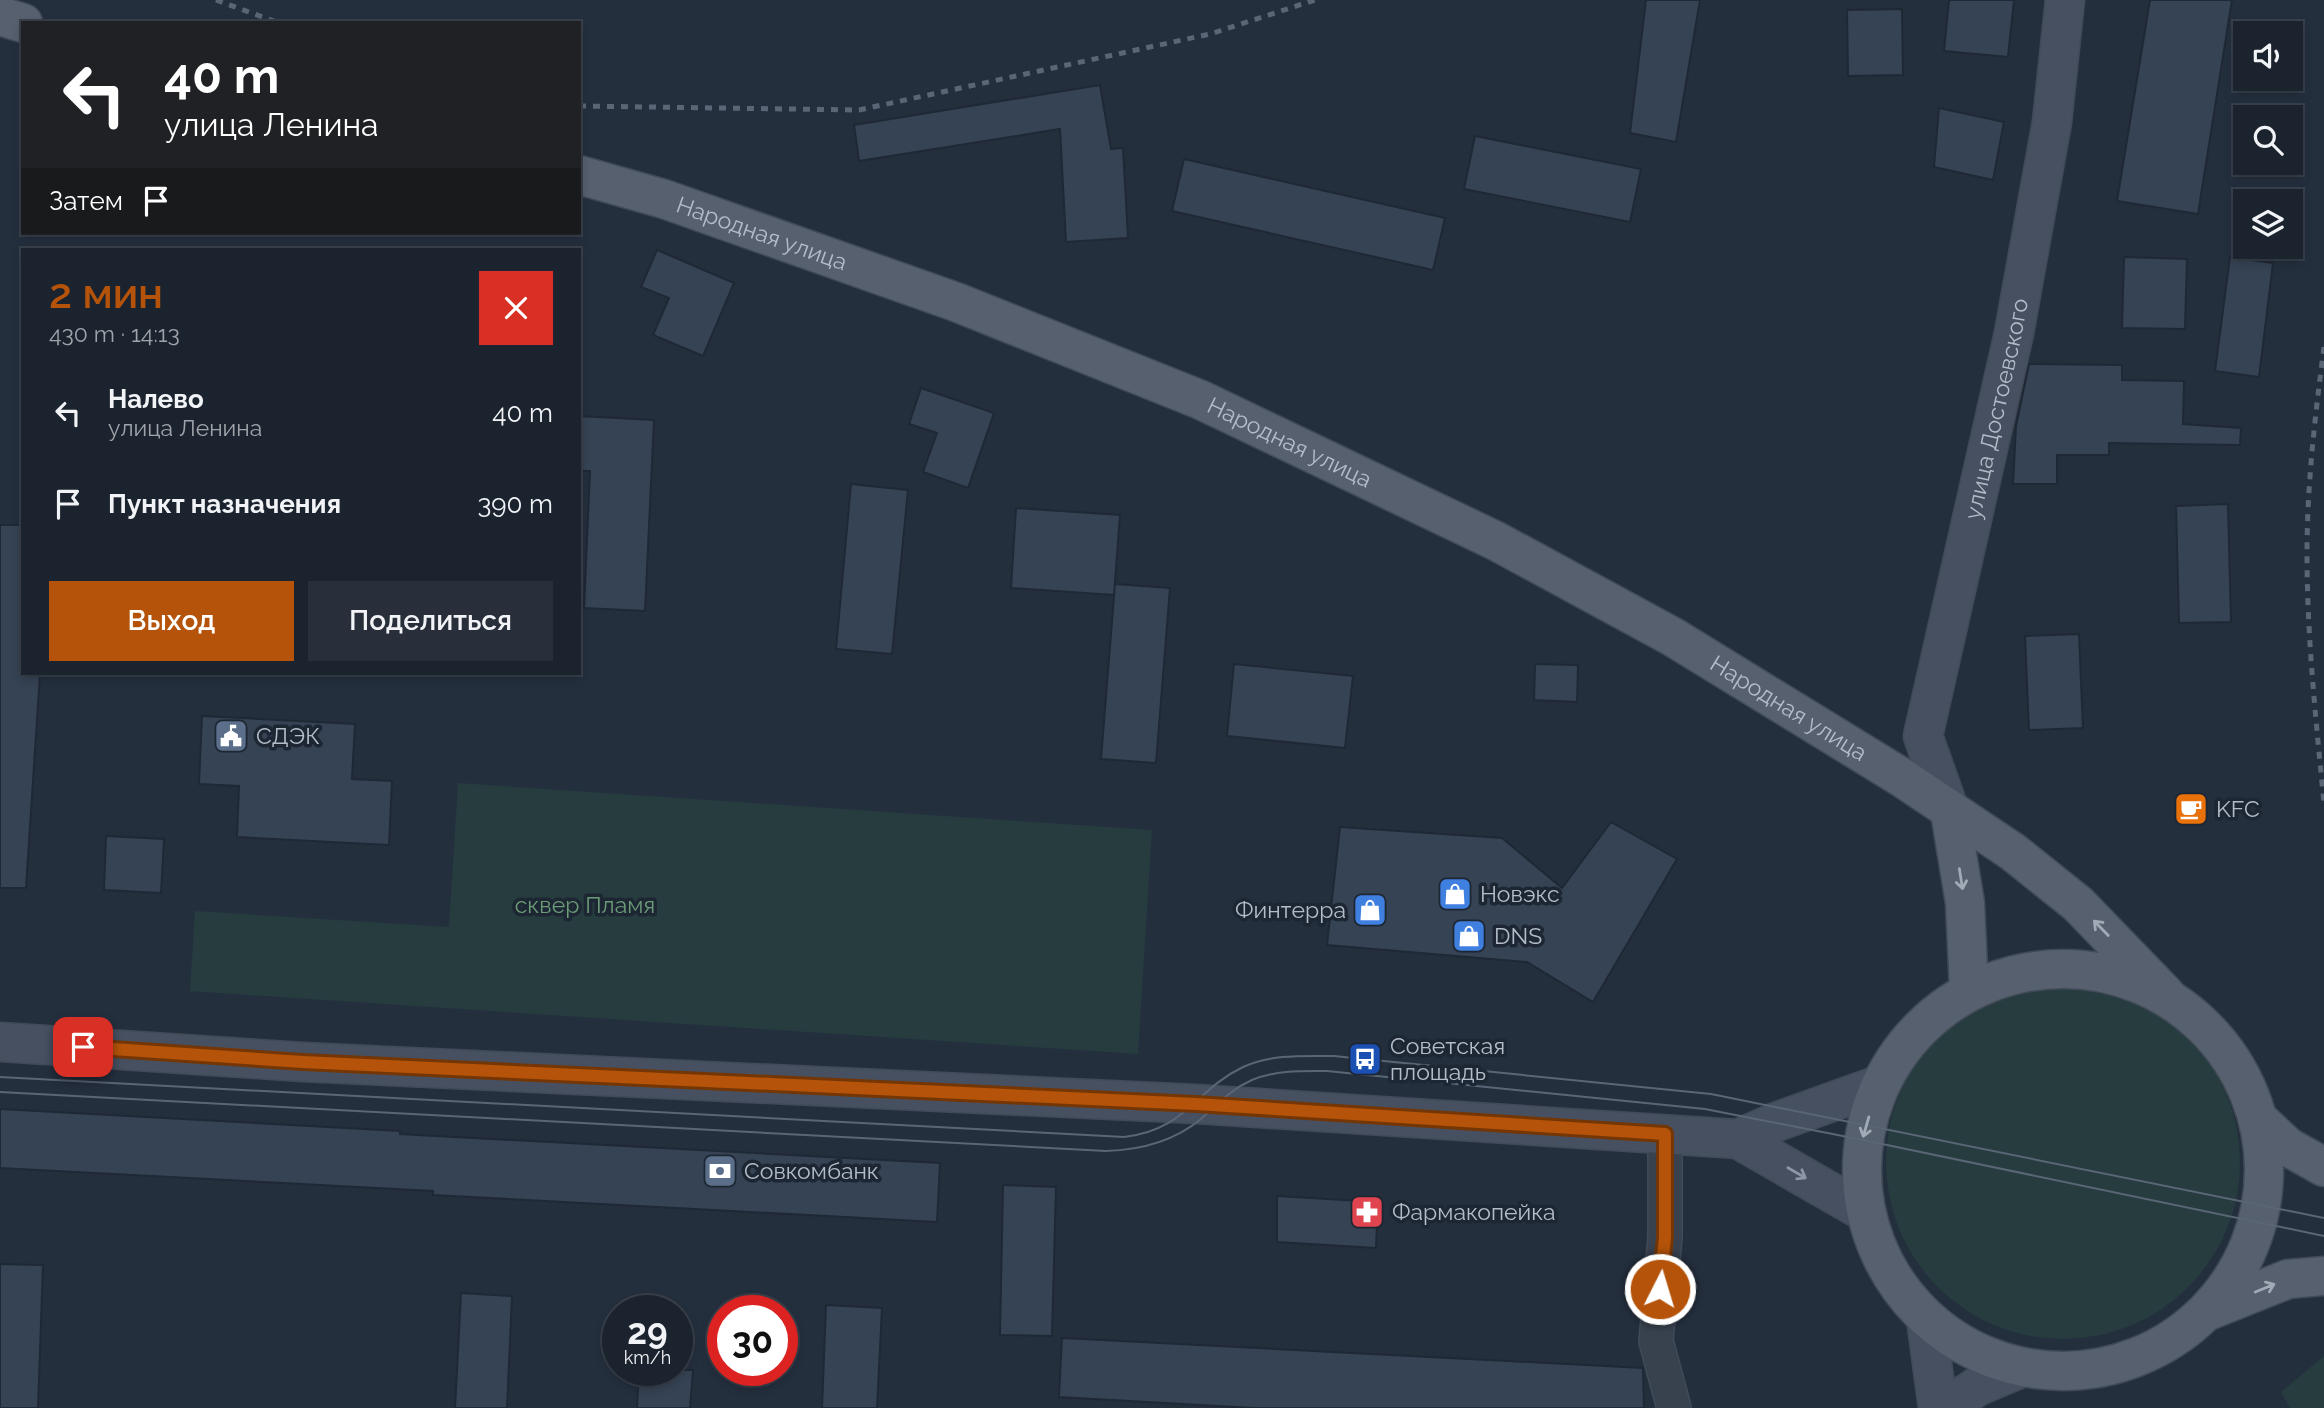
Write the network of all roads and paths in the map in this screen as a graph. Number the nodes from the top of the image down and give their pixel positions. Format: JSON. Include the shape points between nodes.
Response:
{"nodes":[{"id":1,"x":2064,"y":0,"type":"edge"},
{"id":2,"x":0,"y":16,"type":"edge"},
{"id":3,"x":21,"y":22,"type":"edge"},
{"id":4,"x":581,"y":176,"type":"edge"},
{"id":5,"x":1950,"y":812,"type":"junction"},
{"id":6,"x":1969,"y":990,"type":"junction"},
{"id":7,"x":2166,"y":995,"type":"junction"},
{"id":8,"x":0,"y":1042,"type":"edge"},
{"id":9,"x":1879,"y":1085,"type":"junction"},
{"id":10,"x":2260,"y":1121,"type":"junction"},
{"id":11,"x":1665,"y":1134,"type":"junction"},
{"id":12,"x":1738,"y":1139,"type":"junction"},
{"id":13,"x":2324,"y":1167,"type":"edge"},
{"id":14,"x":1865,"y":1212,"type":"junction"},
{"id":15,"x":2324,"y":1276,"type":"edge"},
{"id":16,"x":2208,"y":1311,"type":"junction"},
{"id":17,"x":1926,"y":1318,"type":"junction"},
{"id":18,"x":2023,"y":1367,"type":"junction"},
{"id":19,"x":1674,"y":1408,"type":"edge"},
{"id":20,"x":1938,"y":1408,"type":"edge"},
{"id":21,"x":1945,"y":1408,"type":"edge"}],
"edges":[{"from":1,"to":5,"type":"main road","name":"улица Достоевского","via":[[2052,122],[2014,333],[1923,736]]},
{"from":2,"to":3,"type":"main road"},
{"from":4,"to":5,"type":"main road","name":"Народная улица","via":[[664,199],[956,302],[1201,400],[1496,541],[1661,631],[1891,770]]},
{"from":5,"to":6,"type":"main road","one_way":true,"via":[[1965,903]]},
{"from":7,"to":5,"type":"main road","name":"Народная улица","one_way":true,"via":[[2078,904],[2013,852]]},
{"from":6,"to":7,"type":"main road","via":[[2034,968],[2102,970]]},
{"from":6,"to":9,"type":"main road","via":[[1916,1030]]},
{"from":7,"to":10,"type":"main road","via":[[2209,1028],[2241,1071]]},
{"from":8,"to":11,"type":"main road","via":[[303,1062],[1196,1104]]},
{"from":9,"to":12,"type":"main road"},
{"from":9,"to":14,"type":"main road","one_way":true,"via":[[1857,1163]]},
{"from":10,"to":13,"type":"main road","via":[[2288,1147]]},
{"from":10,"to":16,"type":"main road","via":[[2259,1223],[2245,1259]]},
{"from":11,"to":12,"type":"main road"},
{"from":11,"to":19,"type":"street","via":[[1665,1237],[1656,1341]]},
{"from":12,"to":14,"type":"main road","one_way":true},
{"from":14,"to":17,"type":"main road","via":[[1878,1251],[1899,1287]]},
{"from":16,"to":15,"type":"main road","one_way":true,"via":[[2288,1279]]},
{"from":16,"to":18,"type":"main road","via":[[2169,1342],[2123,1363],[2073,1371]]},
{"from":17,"to":18,"type":"main road","via":[[1971,1349]]},
{"from":17,"to":20,"type":"main road"},
{"from":18,"to":21,"type":"main road","via":[[1978,1386]]}]}
